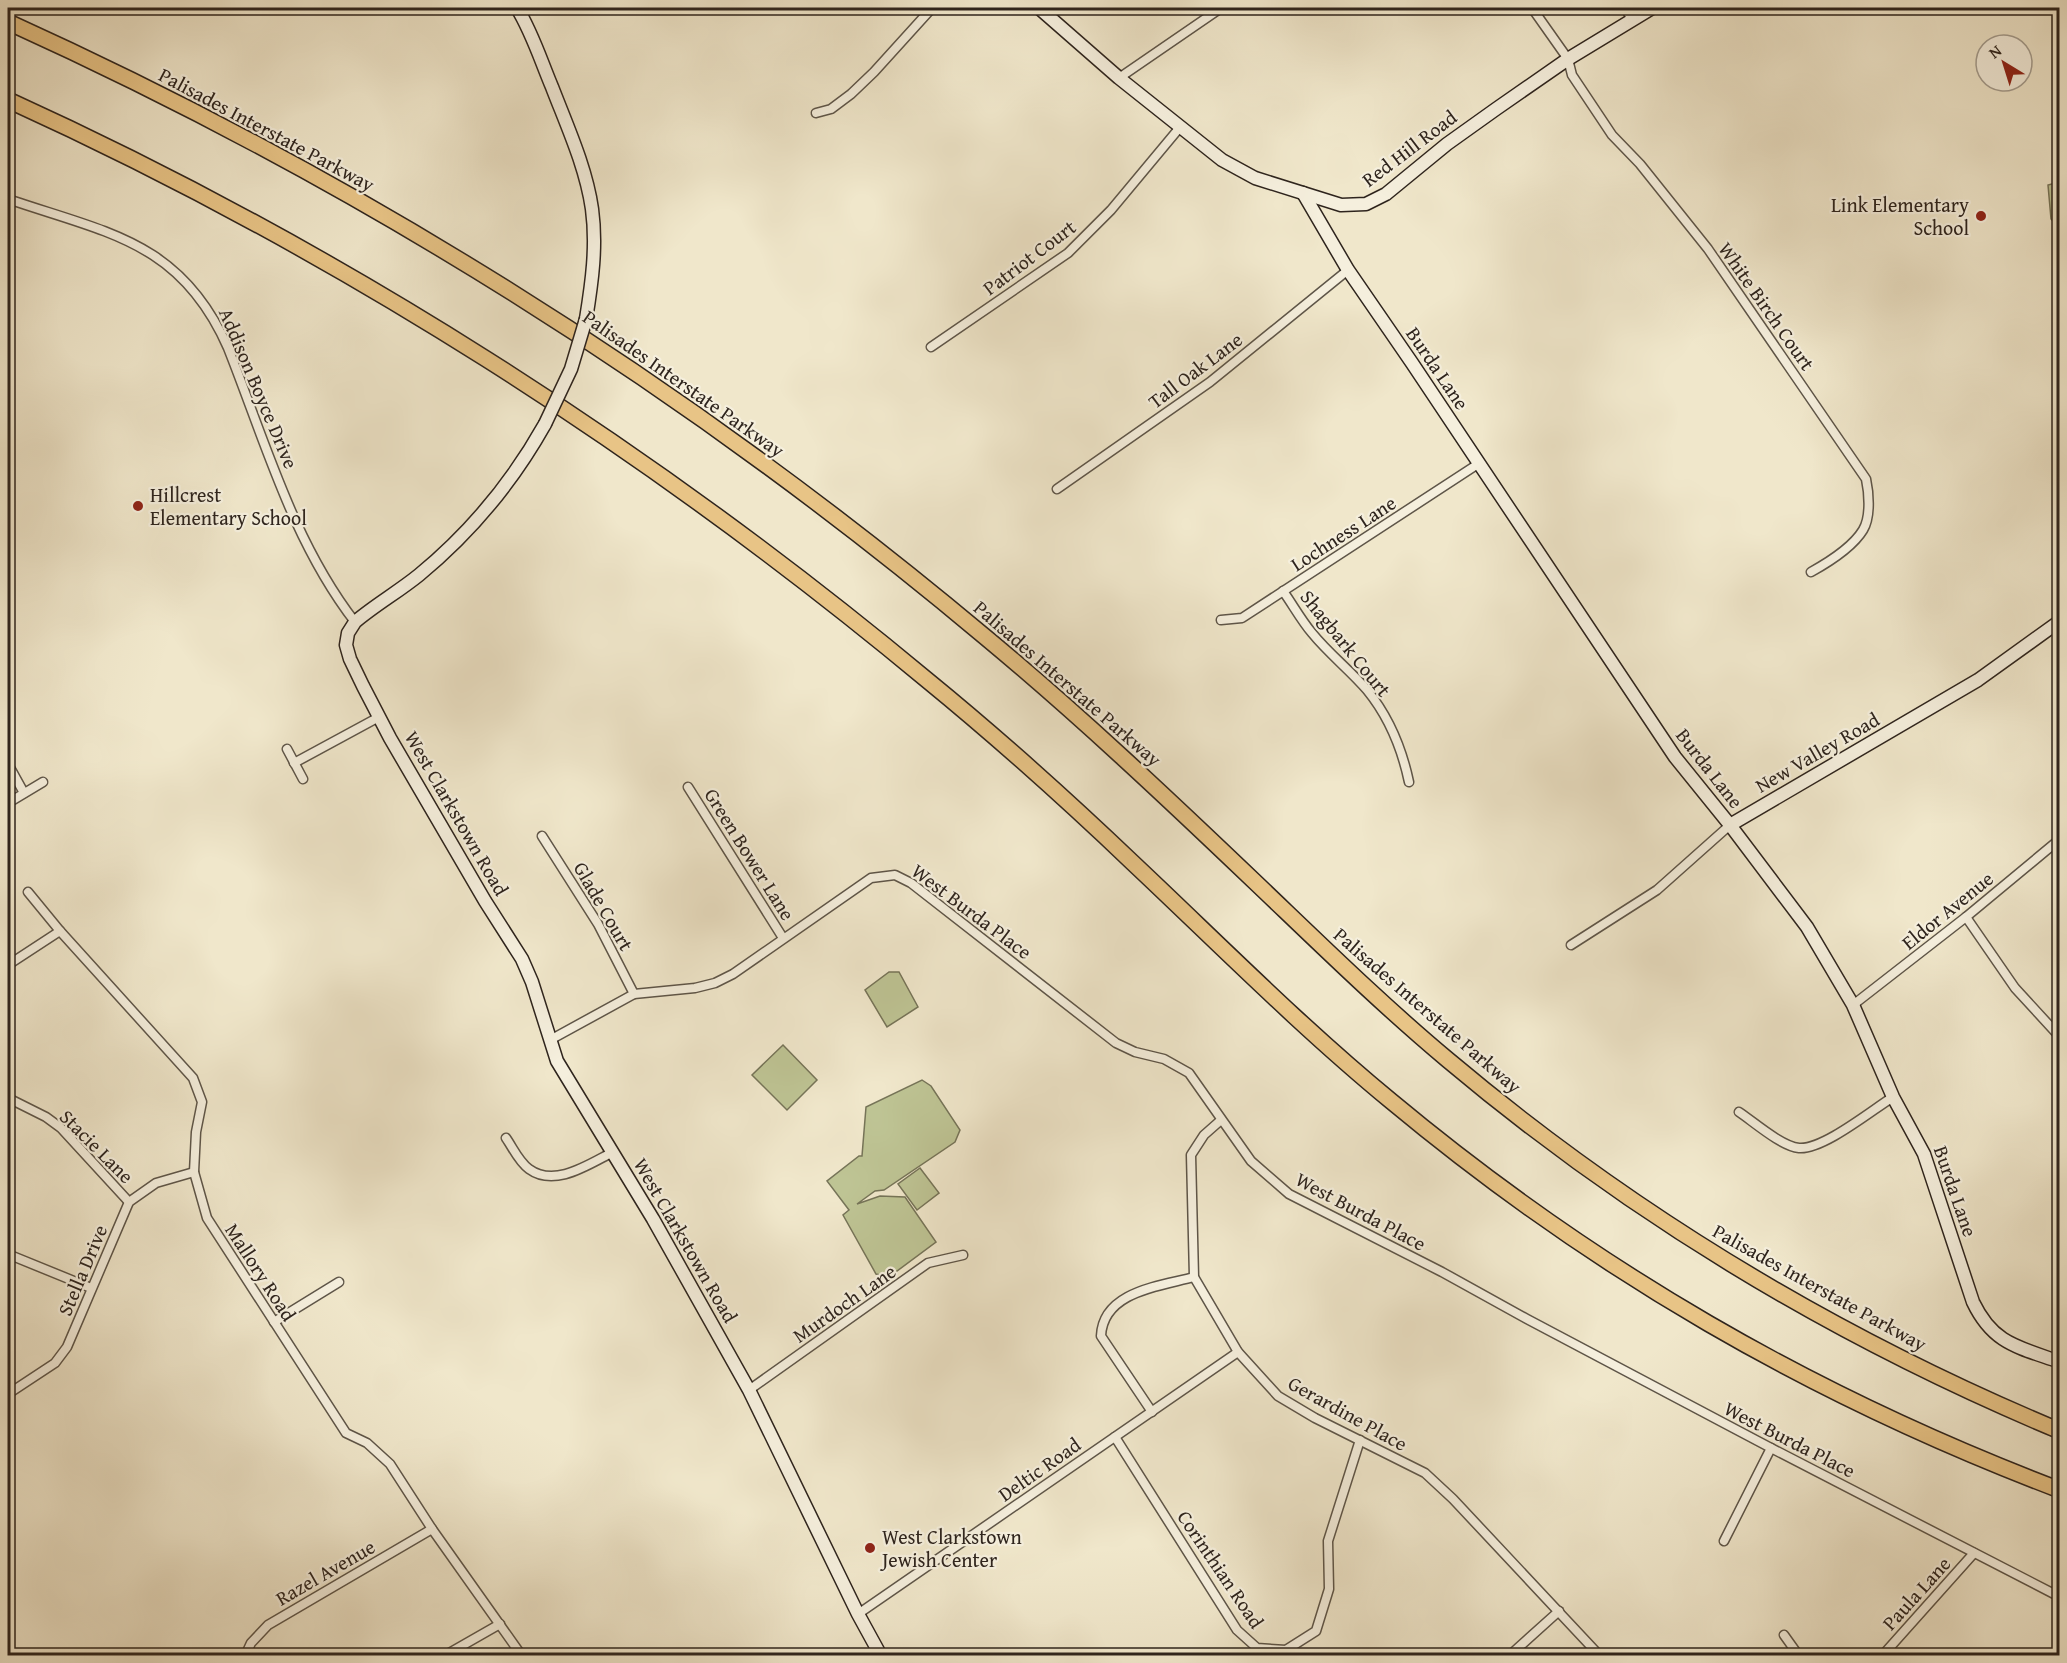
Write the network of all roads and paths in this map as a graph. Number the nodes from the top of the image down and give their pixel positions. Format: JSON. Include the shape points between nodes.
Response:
{"nodes":[{"id":1,"x":517,"y":8,"type":"edge"},
{"id":2,"x":932,"y":8,"type":"edge"},
{"id":3,"x":1039,"y":8,"type":"edge"},
{"id":4,"x":1221,"y":8,"type":"edge"},
{"id":5,"x":1532,"y":8,"type":"edge"},
{"id":6,"x":1625,"y":8,"type":"edge"},
{"id":7,"x":1652,"y":8,"type":"edge"},
{"id":8,"x":1633,"y":21,"type":"junction"},
{"id":9,"x":8,"y":22,"type":"edge"},
{"id":10,"x":1568,"y":59,"type":"junction"},
{"id":11,"x":1119,"y":78,"type":"junction"},
{"id":12,"x":8,"y":100,"type":"edge"},
{"id":13,"x":816,"y":113,"type":"dead end"},
{"id":14,"x":1181,"y":126,"type":"junction"},
{"id":15,"x":1303,"y":193,"type":"junction"},
{"id":16,"x":8,"y":199,"type":"edge"},
{"id":17,"x":1348,"y":270,"type":"junction"},
{"id":18,"x":931,"y":347,"type":"dead end"},
{"id":19,"x":1478,"y":464,"type":"junction"},
{"id":20,"x":1057,"y":489,"type":"dead end"},
{"id":21,"x":1811,"y":572,"type":"dead end"},
{"id":22,"x":1283,"y":591,"type":"junction"},
{"id":23,"x":1221,"y":620,"type":"dead end"},
{"id":24,"x":2060,"y":621,"type":"edge"},
{"id":25,"x":355,"y":622,"type":"junction"},
{"id":26,"x":379,"y":717,"type":"junction"},
{"id":27,"x":286,"y":749,"type":"dead end"},
{"id":28,"x":294,"y":763,"type":"junction"},
{"id":29,"x":8,"y":764,"type":"edge"},
{"id":30,"x":303,"y":779,"type":"dead end"},
{"id":31,"x":43,"y":782,"type":"dead end"},
{"id":32,"x":1409,"y":782,"type":"dead end"},
{"id":33,"x":688,"y":787,"type":"dead end"},
{"id":34,"x":24,"y":793,"type":"junction"},
{"id":35,"x":8,"y":803,"type":"edge"},
{"id":36,"x":1730,"y":825,"type":"junction"},
{"id":37,"x":542,"y":836,"type":"dead end"},
{"id":38,"x":2060,"y":839,"type":"edge"},
{"id":39,"x":28,"y":892,"type":"dead end"},
{"id":40,"x":1966,"y":917,"type":"junction"},
{"id":41,"x":60,"y":931,"type":"junction"},
{"id":42,"x":783,"y":938,"type":"junction"},
{"id":43,"x":1571,"y":945,"type":"dead end"},
{"id":44,"x":8,"y":965,"type":"edge"},
{"id":45,"x":634,"y":994,"type":"junction"},
{"id":46,"x":1853,"y":1005,"type":"junction"},
{"id":47,"x":2060,"y":1037,"type":"edge"},
{"id":48,"x":550,"y":1040,"type":"junction"},
{"id":49,"x":1893,"y":1097,"type":"junction"},
{"id":50,"x":8,"y":1098,"type":"edge"},
{"id":51,"x":1739,"y":1112,"type":"dead end"},
{"id":52,"x":1221,"y":1120,"type":"junction"},
{"id":53,"x":506,"y":1138,"type":"dead end"},
{"id":54,"x":612,"y":1152,"type":"junction"},
{"id":55,"x":194,"y":1172,"type":"junction"},
{"id":56,"x":129,"y":1202,"type":"junction"},
{"id":57,"x":10,"y":1255,"type":"dead end"},
{"id":58,"x":963,"y":1255,"type":"dead end"},
{"id":59,"x":1194,"y":1277,"type":"junction"},
{"id":60,"x":339,"y":1282,"type":"dead end"},
{"id":61,"x":91,"y":1288,"type":"junction"},
{"id":62,"x":274,"y":1322,"type":"junction"},
{"id":63,"x":1239,"y":1352,"type":"junction"},
{"id":64,"x":2060,"y":1362,"type":"edge"},
{"id":65,"x":749,"y":1390,"type":"junction"},
{"id":66,"x":8,"y":1394,"type":"edge"},
{"id":67,"x":1152,"y":1412,"type":"junction"},
{"id":68,"x":2060,"y":1431,"type":"edge"},
{"id":69,"x":1115,"y":1437,"type":"junction"},
{"id":70,"x":1360,"y":1440,"type":"junction"},
{"id":71,"x":1772,"y":1448,"type":"junction"},
{"id":72,"x":2060,"y":1490,"type":"edge"},
{"id":73,"x":432,"y":1529,"type":"junction"},
{"id":74,"x":1724,"y":1541,"type":"dead end"},
{"id":75,"x":1974,"y":1553,"type":"junction"},
{"id":76,"x":2060,"y":1597,"type":"edge"},
{"id":77,"x":1559,"y":1611,"type":"junction"},
{"id":78,"x":858,"y":1614,"type":"junction"},
{"id":79,"x":500,"y":1624,"type":"junction"},
{"id":80,"x":1784,"y":1635,"type":"dead end"},
{"id":81,"x":244,"y":1656,"type":"edge"},
{"id":82,"x":444,"y":1656,"type":"edge"},
{"id":83,"x":522,"y":1656,"type":"edge"},
{"id":84,"x":881,"y":1656,"type":"edge"},
{"id":85,"x":1509,"y":1656,"type":"edge"},
{"id":86,"x":1599,"y":1656,"type":"edge"},
{"id":87,"x":1799,"y":1656,"type":"edge"},
{"id":88,"x":1882,"y":1656,"type":"edge"}],
"edges":[{"from":1,"to":25,"type":"street","bridge":true,"via":[[557,101],[589,192],[594,253],[586,319],[571,369],[546,424],[508,482],[465,533],[420,574]]},
{"from":2,"to":13,"type":"street","via":[[851,94],[831,109]]},
{"from":3,"to":11,"type":"street","name":"Red Hill Road"},
{"from":4,"to":11,"type":"street"},
{"from":5,"to":10,"type":"street","name":"White Birch Court"},
{"from":6,"to":8,"type":"street"},
{"from":7,"to":8,"type":"street","name":"Red Hill Road"},
{"from":8,"to":10,"type":"street","name":"Red Hill Road"},
{"from":9,"to":68,"type":"highway","name":"Palisades Interstate Parkway","via":[[208,119],[361,202],[519,297],[655,386],[823,507],[1005,653],[1135,768],[1413,1030],[1553,1143],[1664,1220],[1789,1297],[1918,1366]]},
{"from":10,"to":15,"type":"street","name":"Red Hill Road","via":[[1447,144],[1386,194],[1366,204],[1341,205]]},
{"from":10,"to":21,"type":"street","name":"White Birch Court","via":[[1572,75],[1612,135],[1708,249],[1866,479],[1870,496],[1864,529],[1838,556]]},
{"from":11,"to":14,"type":"street","name":"Red Hill Road"},
{"from":12,"to":72,"type":"highway","via":[[178,184],[361,284],[539,394],[710,511],[856,622],[990,733],[1380,1092],[1468,1164],[1580,1244],[1714,1329],[1814,1383],[1938,1441]]},
{"from":14,"to":15,"type":"street","name":"Red Hill Road","via":[[1222,160],[1255,178]]},
{"from":14,"to":18,"type":"street","name":"Patriot Court","via":[[1111,210],[1068,253]]},
{"from":15,"to":17,"type":"street","name":"Burda Lane"},
{"from":16,"to":25,"type":"street","name":"Addison Boyce Drive","via":[[141,246],[173,269],[199,296],[225,341],[308,548]]},
{"from":17,"to":19,"type":"street","name":"Burda Lane"},
{"from":17,"to":20,"type":"street","name":"Tall Oak Lane","via":[[1210,382]]},
{"from":19,"to":22,"type":"street","name":"Lochness Lane"},
{"from":19,"to":36,"type":"street","name":"Burda Lane","via":[[1675,757]]},
{"from":22,"to":23,"type":"street","name":"Lochness Lane","via":[[1242,618]]},
{"from":22,"to":32,"type":"street","name":"Shagbark Court","via":[[1311,632],[1366,690],[1386,718],[1403,755]]},
{"from":24,"to":36,"type":"street","name":"New Valley Road","via":[[1978,680]]},
{"from":25,"to":26,"type":"street","name":"West Clarkstown Road","via":[[348,633],[346,649]]},
{"from":26,"to":28,"type":"street"},
{"from":26,"to":48,"type":"street","name":"West Clarkstown Road","via":[[522,959]]},
{"from":27,"to":28,"type":"street"},
{"from":28,"to":30,"type":"street"},
{"from":29,"to":34,"type":"street"},
{"from":31,"to":34,"type":"street"},
{"from":33,"to":42,"type":"street","name":"Green Bower Lane"},
{"from":34,"to":35,"type":"street"},
{"from":36,"to":43,"type":"street","name":"New Valley Road","via":[[1657,890]]},
{"from":36,"to":46,"type":"street","name":"Burda Lane","via":[[1807,927]]},
{"from":37,"to":45,"type":"street","name":"Glade Court","via":[[598,924]]},
{"from":38,"to":40,"type":"street","name":"Eldor Avenue"},
{"from":39,"to":41,"type":"street","name":"Mallory Road"},
{"from":40,"to":46,"type":"street","name":"Eldor Avenue"},
{"from":40,"to":47,"type":"street","via":[[2015,988]]},
{"from":41,"to":44,"type":"street"},
{"from":41,"to":55,"type":"street","name":"Mallory Road","via":[[193,1078],[202,1102]]},
{"from":42,"to":45,"type":"street","name":"West Burda Place","via":[[715,983]]},
{"from":42,"to":52,"type":"street","name":"West Burda Place","via":[[871,878],[895,875],[911,883],[1116,1043],[1164,1059],[1189,1073]]},
{"from":45,"to":48,"type":"street","name":"West Burda Place"},
{"from":46,"to":49,"type":"street","name":"Burda Lane"},
{"from":48,"to":54,"type":"street","name":"West Clarkstown Road","via":[[557,1060]]},
{"from":49,"to":51,"type":"street","via":[[1813,1147],[1798,1148],[1784,1142]]},
{"from":49,"to":64,"type":"street","name":"Burda Lane","via":[[1924,1154],[1972,1302],[1982,1320],[2012,1345]]},
{"from":50,"to":56,"type":"street","name":"Stacie Lane","via":[[61,1128]]},
{"from":52,"to":59,"type":"street","name":"Gerardine Place","via":[[1204,1135],[1191,1155]]},
{"from":52,"to":71,"type":"street","name":"West Burda Place","via":[[1251,1161],[1289,1194]]},
{"from":53,"to":54,"type":"street","via":[[529,1169],[539,1174],[573,1172]]},
{"from":54,"to":65,"type":"street","name":"West Clarkstown Road"},
{"from":55,"to":56,"type":"street","via":[[156,1183]]},
{"from":55,"to":62,"type":"street","name":"Mallory Road","via":[[207,1218]]},
{"from":56,"to":61,"type":"street","name":"Stella Drive"},
{"from":57,"to":61,"type":"street"},
{"from":58,"to":65,"type":"street","name":"Murdoch Lane","via":[[928,1263]]},
{"from":59,"to":63,"type":"street","name":"Gerardine Place"},
{"from":59,"to":67,"type":"street","via":[[1140,1290],[1125,1298],[1102,1323],[1101,1336]]},
{"from":60,"to":62,"type":"street"},
{"from":61,"to":66,"type":"street","name":"Stella Drive","via":[[68,1347],[55,1363]]},
{"from":62,"to":73,"type":"street","name":"Mallory Road","via":[[346,1433],[367,1443],[390,1464]]},
{"from":63,"to":67,"type":"street","name":"Deltic Road"},
{"from":63,"to":70,"type":"street","name":"Gerardine Place","via":[[1278,1396]]},
{"from":65,"to":78,"type":"street","name":"West Clarkstown Road"},
{"from":67,"to":69,"type":"street","name":"Deltic Road"},
{"from":69,"to":70,"type":"street","name":"Corinthian Road","via":[[1237,1630],[1257,1648],[1286,1650],[1316,1631],[1329,1589],[1328,1541]]},
{"from":69,"to":78,"type":"street","name":"Deltic Road"},
{"from":70,"to":77,"type":"street","name":"Gerardine Place","via":[[1425,1473]]},
{"from":71,"to":74,"type":"street"},
{"from":71,"to":75,"type":"street","name":"West Burda Place"},
{"from":73,"to":79,"type":"street","name":"Mallory Road"},
{"from":73,"to":81,"type":"street","name":"Razel Avenue","via":[[268,1625]]},
{"from":75,"to":76,"type":"street","name":"West Burda Place"},
{"from":75,"to":88,"type":"street","name":"Paula Lane"},
{"from":77,"to":85,"type":"street"},
{"from":77,"to":86,"type":"street","name":"Gerardine Place"},
{"from":78,"to":84,"type":"street","name":"West Clarkstown Road"},
{"from":79,"to":82,"type":"street"},
{"from":79,"to":83,"type":"street","name":"Mallory Road"},
{"from":80,"to":87,"type":"street"}]}
